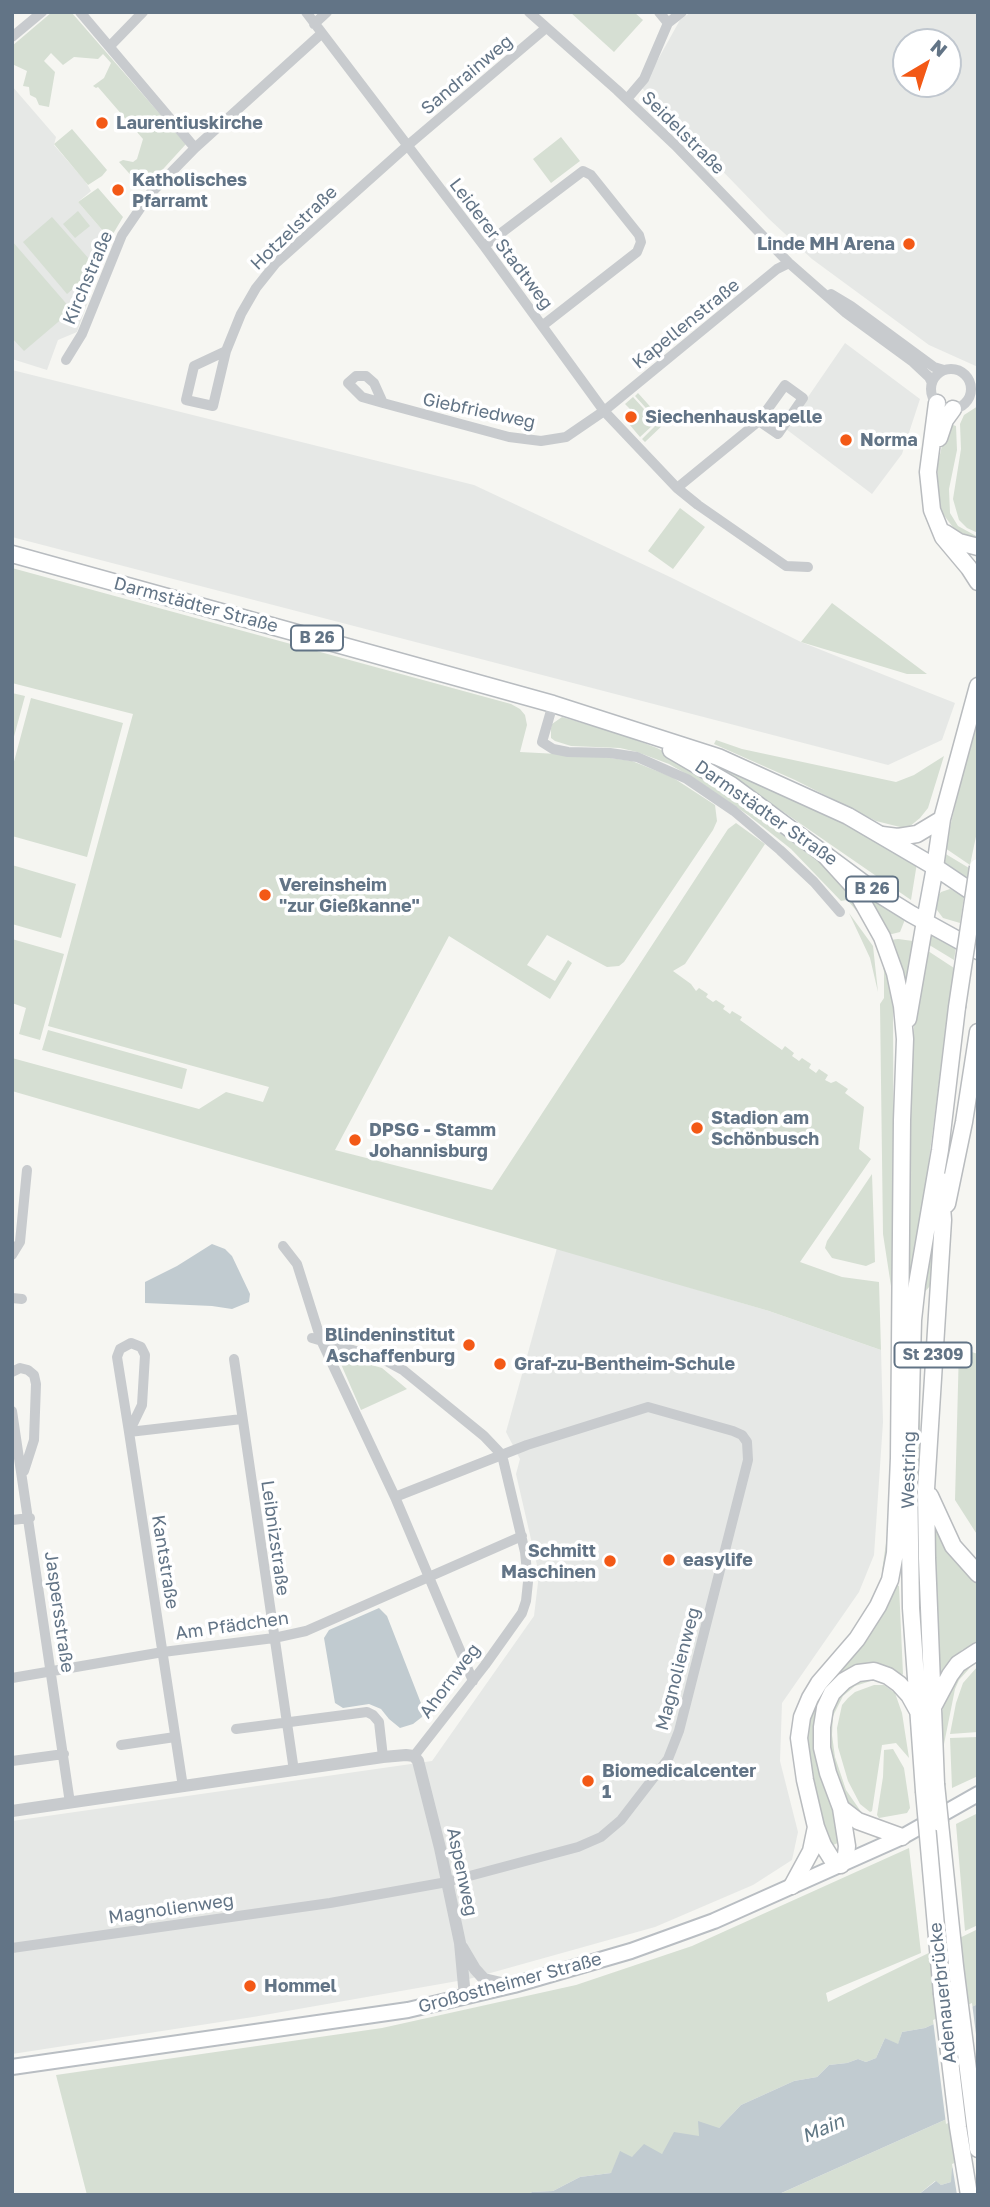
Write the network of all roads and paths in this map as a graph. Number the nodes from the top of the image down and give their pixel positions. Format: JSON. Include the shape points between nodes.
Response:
{"nodes":[{"id":1,"x":42,"y":12,"type":"edge"},
{"id":2,"x":79,"y":12,"type":"edge"},
{"id":3,"x":143,"y":12,"type":"edge"},
{"id":4,"x":306,"y":12,"type":"edge"},
{"id":5,"x":327,"y":12,"type":"edge"},
{"id":6,"x":529,"y":12,"type":"edge"},
{"id":7,"x":659,"y":12,"type":"edge"},
{"id":8,"x":682,"y":12,"type":"edge"},
{"id":9,"x":30,"y":16,"type":"edge"},
{"id":10,"x":668,"y":23,"type":"junction"},
{"id":11,"x":314,"y":24,"type":"junction"},
{"id":12,"x":546,"y":27,"type":"junction"},
{"id":13,"x":321,"y":34,"type":"junction"},
{"id":14,"x":12,"y":37,"type":"edge"},
{"id":15,"x":110,"y":46,"type":"junction"},
{"id":16,"x":627,"y":99,"type":"junction"},
{"id":17,"x":407,"y":146,"type":"junction"},
{"id":18,"x":195,"y":148,"type":"junction"},
{"id":19,"x":484,"y":246,"type":"junction"},
{"id":20,"x":789,"y":263,"type":"junction"},
{"id":21,"x":810,"y":281,"type":"junction"},
{"id":22,"x":542,"y":326,"type":"junction"},
{"id":23,"x":226,"y":351,"type":"junction"},
{"id":24,"x":66,"y":360,"type":"dead end"},
{"id":25,"x":944,"y":370,"type":"junction"},
{"id":26,"x":932,"y":383,"type":"junction"},
{"id":27,"x":974,"y":384,"type":"edge"},
{"id":28,"x":978,"y":398,"type":"edge"},
{"id":29,"x":383,"y":403,"type":"dead end"},
{"id":30,"x":937,"y":403,"type":"junction"},
{"id":31,"x":959,"y":405,"type":"junction"},
{"id":32,"x":604,"y":411,"type":"junction"},
{"id":33,"x":759,"y":422,"type":"junction"},
{"id":34,"x":930,"y":459,"type":"junction"},
{"id":35,"x":677,"y":488,"type":"junction"},
{"id":36,"x":936,"y":523,"type":"junction"},
{"id":37,"x":978,"y":547,"type":"edge"},
{"id":38,"x":12,"y":554,"type":"edge"},
{"id":39,"x":808,"y":568,"type":"dead end"},
{"id":40,"x":978,"y":582,"type":"edge"},
{"id":41,"x":978,"y":686,"type":"edge"},
{"id":42,"x":553,"y":704,"type":"junction"},
{"id":43,"x":621,"y":727,"type":"junction"},
{"id":44,"x":942,"y":819,"type":"junction"},
{"id":45,"x":881,"y":835,"type":"junction"},
{"id":46,"x":823,"y":853,"type":"junction"},
{"id":47,"x":935,"y":867,"type":"junction"},
{"id":48,"x":978,"y":867,"type":"edge"},
{"id":49,"x":978,"y":896,"type":"edge"},
{"id":50,"x":840,"y":912,"type":"dead end"},
{"id":51,"x":925,"y":922,"type":"junction"},
{"id":52,"x":978,"y":924,"type":"edge"},
{"id":53,"x":952,"y":936,"type":"junction"},
{"id":54,"x":978,"y":951,"type":"edge"},
{"id":55,"x":978,"y":1032,"type":"edge"},
{"id":56,"x":905,"y":1039,"type":"junction"},
{"id":57,"x":940,"y":1150,"type":"junction"},
{"id":58,"x":27,"y":1170,"type":"dead end"},
{"id":59,"x":943,"y":1220,"type":"junction"},
{"id":60,"x":283,"y":1246,"type":"dead end"},
{"id":61,"x":12,"y":1255,"type":"edge"},
{"id":62,"x":317,"y":1339,"type":"junction"},
{"id":63,"x":234,"y":1359,"type":"dead end"},
{"id":64,"x":12,"y":1372,"type":"edge"},
{"id":65,"x":12,"y":1411,"type":"edge"},
{"id":66,"x":242,"y":1419,"type":"junction"},
{"id":67,"x":130,"y":1432,"type":"junction"},
{"id":68,"x":502,"y":1455,"type":"junction"},
{"id":69,"x":899,"y":1458,"type":"junction"},
{"id":70,"x":23,"y":1475,"type":"junction"},
{"id":71,"x":926,"y":1489,"type":"junction"},
{"id":72,"x":395,"y":1497,"type":"junction"},
{"id":73,"x":908,"y":1498,"type":"junction"},
{"id":74,"x":30,"y":1518,"type":"junction"},
{"id":75,"x":12,"y":1520,"type":"edge"},
{"id":76,"x":522,"y":1536,"type":"junction"},
{"id":77,"x":978,"y":1574,"type":"edge"},
{"id":78,"x":428,"y":1576,"type":"junction"},
{"id":79,"x":274,"y":1638,"type":"junction"},
{"id":80,"x":978,"y":1651,"type":"edge"},
{"id":81,"x":163,"y":1652,"type":"junction"},
{"id":82,"x":52,"y":1673,"type":"junction"},
{"id":83,"x":12,"y":1678,"type":"edge"},
{"id":84,"x":473,"y":1681,"type":"junction"},
{"id":85,"x":925,"y":1711,"type":"junction"},
{"id":86,"x":285,"y":1721,"type":"junction"},
{"id":87,"x":236,"y":1729,"type":"dead end"},
{"id":88,"x":175,"y":1737,"type":"junction"},
{"id":89,"x":121,"y":1745,"type":"dead end"},
{"id":90,"x":64,"y":1754,"type":"junction"},
{"id":91,"x":414,"y":1756,"type":"junction"},
{"id":92,"x":383,"y":1757,"type":"junction"},
{"id":93,"x":12,"y":1761,"type":"edge"},
{"id":94,"x":294,"y":1771,"type":"junction"},
{"id":95,"x":183,"y":1787,"type":"junction"},
{"id":96,"x":930,"y":1788,"type":"junction"},
{"id":97,"x":978,"y":1794,"type":"edge"},
{"id":98,"x":70,"y":1803,"type":"junction"},
{"id":99,"x":841,"y":1808,"type":"junction"},
{"id":100,"x":12,"y":1811,"type":"edge"},
{"id":101,"x":816,"y":1827,"type":"junction"},
{"id":102,"x":902,"y":1837,"type":"junction"},
{"id":103,"x":841,"y":1865,"type":"junction"},
{"id":104,"x":447,"y":1882,"type":"junction"},
{"id":105,"x":792,"y":1886,"type":"junction"},
{"id":106,"x":460,"y":1943,"type":"junction"},
{"id":107,"x":12,"y":1948,"type":"edge"},
{"id":108,"x":514,"y":1986,"type":"junction"},
{"id":109,"x":465,"y":1997,"type":"junction"},
{"id":110,"x":12,"y":2067,"type":"edge"},
{"id":111,"x":978,"y":2149,"type":"edge"},
{"id":112,"x":969,"y":2195,"type":"edge"}],
"edges":[{"from":1,"to":9,"type":"street"},
{"from":2,"to":15,"type":"street"},
{"from":3,"to":15,"type":"street"},
{"from":4,"to":11,"type":"street","name":"Leiderer Stadtweg"},
{"from":5,"to":11,"type":"street"},
{"from":6,"to":12,"type":"street","name":"Seidelstraße"},
{"from":7,"to":10,"type":"street"},
{"from":8,"to":10,"type":"street"},
{"from":9,"to":14,"type":"street"},
{"from":10,"to":16,"type":"street","via":[[644,79]]},
{"from":11,"to":13,"type":"street","name":"Leiderer Stadtweg"},
{"from":12,"to":16,"type":"street","name":"Seidelstraße"},
{"from":12,"to":17,"type":"street","name":"Sandrainweg"},
{"from":13,"to":17,"type":"street","name":"Leiderer Stadtweg"},
{"from":13,"to":18,"type":"street","name":"Kirchstraße"},
{"from":15,"to":18,"type":"street"},
{"from":16,"to":20,"type":"street","name":"Seidelstraße"},
{"from":17,"to":19,"type":"street","name":"Leiderer Stadtweg"},
{"from":17,"to":23,"type":"street","name":"Hotzelstraße","via":[[276,263],[241,314]]},
{"from":18,"to":24,"type":"street","name":"Kirchstraße","via":[[150,194],[122,235],[82,334]]},
{"from":19,"to":22,"type":"street","name":"Leiderer Stadtweg"},
{"from":19,"to":22,"type":"street","via":[[583,171],[639,235],[637,252]]},
{"from":20,"to":21,"type":"street","name":"Seidelstraße"},
{"from":20,"to":32,"type":"street","name":"Kapellenstraße"},
{"from":21,"to":25,"type":"street","name":"Seidelstraße"},
{"from":21,"to":26,"type":"street","name":"Seidelstraße","via":[[913,362]]},
{"from":22,"to":32,"type":"street","name":"Leiderer Stadtweg"},
{"from":23,"to":23,"type":"street","name":"Hotzelstraße","via":[[194,366],[186,400],[213,406]]},
{"from":25,"to":26,"type":"street"},
{"from":25,"to":27,"type":"street","via":[[961,372]]},
{"from":26,"to":30,"type":"street"},
{"from":27,"to":31,"type":"street"},
{"from":28,"to":31,"type":"street"},
{"from":29,"to":32,"type":"street","name":"Giebfriedweg","via":[[509,437],[541,441],[566,437]]},
{"from":30,"to":31,"type":"street"},
{"from":30,"to":34,"type":"main road"},
{"from":31,"to":34,"type":"main road","via":[[945,420]]},
{"from":32,"to":35,"type":"street","name":"Leiderer Stadtweg"},
{"from":33,"to":33,"type":"street","via":[[778,433],[803,398],[785,385]]},
{"from":33,"to":35,"type":"street"},
{"from":34,"to":36,"type":"main road","via":[[928,485]]},
{"from":35,"to":39,"type":"street","name":"Leiderer Stadtweg","via":[[786,566]]},
{"from":36,"to":37,"type":"main road","via":[[959,542]]},
{"from":36,"to":40,"type":"main road"},
{"from":38,"to":42,"type":"main road","name":"Darmstädter Straße","number":"B 26"},
{"from":41,"to":44,"type":"main road"},
{"from":42,"to":43,"type":"main road","name":"Darmstädter Straße","number":"B 26"},
{"from":42,"to":50,"type":"street","via":[[542,742],[568,752],[637,757],[687,779],[780,850]]},
{"from":43,"to":45,"type":"main road","name":"Darmstädter Straße","number":"B 26","via":[[735,764]]},
{"from":43,"to":46,"type":"main road","name":"Darmstädter Straße","number":"B 26","via":[[731,785]]},
{"from":44,"to":45,"type":"main road","number":"B 26","via":[[917,834]]},
{"from":44,"to":47,"type":"main road"},
{"from":45,"to":47,"type":"main road","name":"Darmstädter Straße"},
{"from":46,"to":51,"type":"main road","name":"Darmstädter Straße","number":"B 26"},
{"from":46,"to":56,"type":"main road","via":[[853,887],[882,937],[895,973]]},
{"from":47,"to":49,"type":"main road","name":"Darmstädter Straße"},
{"from":47,"to":51,"type":"main road"},
{"from":48,"to":57,"type":"main road","name":"Westring","number":"St 2309","bridge":true},
{"from":51,"to":53,"type":"main road","name":"Darmstädter Straße","number":"B 26"},
{"from":51,"to":56,"type":"main road"},
{"from":52,"to":53,"type":"main road"},
{"from":53,"to":54,"type":"main road","name":"Darmstädter Straße"},
{"from":55,"to":59,"type":"main road"},
{"from":56,"to":69,"type":"main road"},
{"from":57,"to":59,"type":"main road","name":"Westring","number":"St 2309"},
{"from":57,"to":73,"type":"main road","name":"Westring","number":"St 2309","via":[[913,1320]]},
{"from":58,"to":61,"type":"street","via":[[20,1242]]},
{"from":59,"to":71,"type":"main road","name":"Westring","number":"St 2309"},
{"from":60,"to":62,"type":"street","via":[[297,1264]]},
{"from":62,"to":68,"type":"street","via":[[383,1359],[403,1370]]},
{"from":62,"to":72,"type":"street"},
{"from":63,"to":66,"type":"street","name":"Leibnizstraße"},
{"from":64,"to":70,"type":"street","name":"Jaspersstraße","via":[[28,1370],[36,1384],[34,1440]]},
{"from":65,"to":70,"type":"street","name":"Jaspersstraße"},
{"from":66,"to":67,"type":"street"},
{"from":66,"to":79,"type":"street","name":"Leibnizstraße"},
{"from":67,"to":67,"type":"street","name":"Kantstraße","via":[[142,1405],[145,1355],[131,1343],[120,1349],[117,1357]]},
{"from":67,"to":81,"type":"street","name":"Kantstraße"},
{"from":68,"to":72,"type":"street"},
{"from":68,"to":76,"type":"street","name":"Ahornweg"},
{"from":68,"to":104,"type":"street","name":"Magnolienweg","via":[[648,1407],[741,1435],[747,1442],[748,1460],[668,1759],[621,1820],[601,1837]]},
{"from":69,"to":73,"type":"main road"},
{"from":69,"to":101,"type":"main road","via":[[891,1577],[867,1624],[819,1683],[802,1717],[801,1759]]},
{"from":70,"to":74,"type":"street","name":"Jaspersstraße"},
{"from":71,"to":77,"type":"main road","via":[[953,1546]]},
{"from":71,"to":85,"type":"main road","name":"Westring","number":"St 2309"},
{"from":72,"to":78,"type":"street"},
{"from":73,"to":85,"type":"main road","name":"Westring","number":"St 2309","via":[[911,1608]]},
{"from":74,"to":75,"type":"street"},
{"from":74,"to":82,"type":"street","name":"Jaspersstraße"},
{"from":76,"to":78,"type":"street","name":"Am Pfädchen"},
{"from":76,"to":84,"type":"street","name":"Ahornweg","via":[[528,1582],[522,1613]]},
{"from":78,"to":79,"type":"street","name":"Am Pfädchen","via":[[306,1631]]},
{"from":78,"to":84,"type":"street"},
{"from":79,"to":81,"type":"street","name":"Am Pfädchen"},
{"from":79,"to":86,"type":"street","name":"Leibnizstraße"},
{"from":80,"to":85,"type":"main road","via":[[958,1664]]},
{"from":81,"to":82,"type":"street","name":"Am Pfädchen"},
{"from":81,"to":88,"type":"street","name":"Kantstraße"},
{"from":82,"to":83,"type":"street","name":"Am Pfädchen"},
{"from":82,"to":90,"type":"street","name":"Jaspersstraße"},
{"from":84,"to":91,"type":"street","name":"Ahornweg"},
{"from":85,"to":96,"type":"main road","name":"Westring","number":"St 2309"},
{"from":85,"to":99,"type":"main road","via":[[899,1684],[874,1671],[858,1673],[832,1693],[821,1727],[822,1748]]},
{"from":86,"to":87,"type":"street"},
{"from":86,"to":92,"type":"street","via":[[367,1712],[379,1722]]},
{"from":86,"to":94,"type":"street","name":"Leibnizstraße"},
{"from":88,"to":89,"type":"street"},
{"from":88,"to":95,"type":"street","name":"Kantstraße"},
{"from":90,"to":93,"type":"street"},
{"from":90,"to":98,"type":"street","name":"Jaspersstraße"},
{"from":91,"to":92,"type":"street"},
{"from":91,"to":104,"type":"street","name":"Aspenweg"},
{"from":92,"to":94,"type":"street"},
{"from":94,"to":95,"type":"street"},
{"from":95,"to":98,"type":"street"},
{"from":96,"to":111,"type":"main road","name":"Adenauerbrücke","number":"St 2309","bridge":true},
{"from":96,"to":112,"type":"main road","name":"Adenauerbrücke","number":"St 2309","bridge":true,"via":[[942,1994]]},
{"from":97,"to":102,"type":"main road","name":"Großostheimer Straße"},
{"from":98,"to":100,"type":"street"},
{"from":99,"to":102,"type":"main road","via":[[858,1821]]},
{"from":99,"to":103,"type":"main road","via":[[847,1846]]},
{"from":101,"to":103,"type":"main road","via":[[828,1856]]},
{"from":101,"to":105,"type":"main road","via":[[811,1851]]},
{"from":102,"to":103,"type":"main road","name":"Großostheimer Straße"},
{"from":103,"to":105,"type":"main road","name":"Großostheimer Straße"},
{"from":104,"to":106,"type":"street","name":"Aspenweg"},
{"from":104,"to":107,"type":"street","name":"Magnolienweg"},
{"from":105,"to":108,"type":"main road","name":"Großostheimer Straße","via":[[714,1921]]},
{"from":106,"to":108,"type":"street","via":[[484,1979]]},
{"from":106,"to":109,"type":"street","name":"Aspenweg"},
{"from":108,"to":109,"type":"main road","name":"Großostheimer Straße"},
{"from":109,"to":110,"type":"main road","name":"Großostheimer Straße","via":[[408,2010]]}]}
